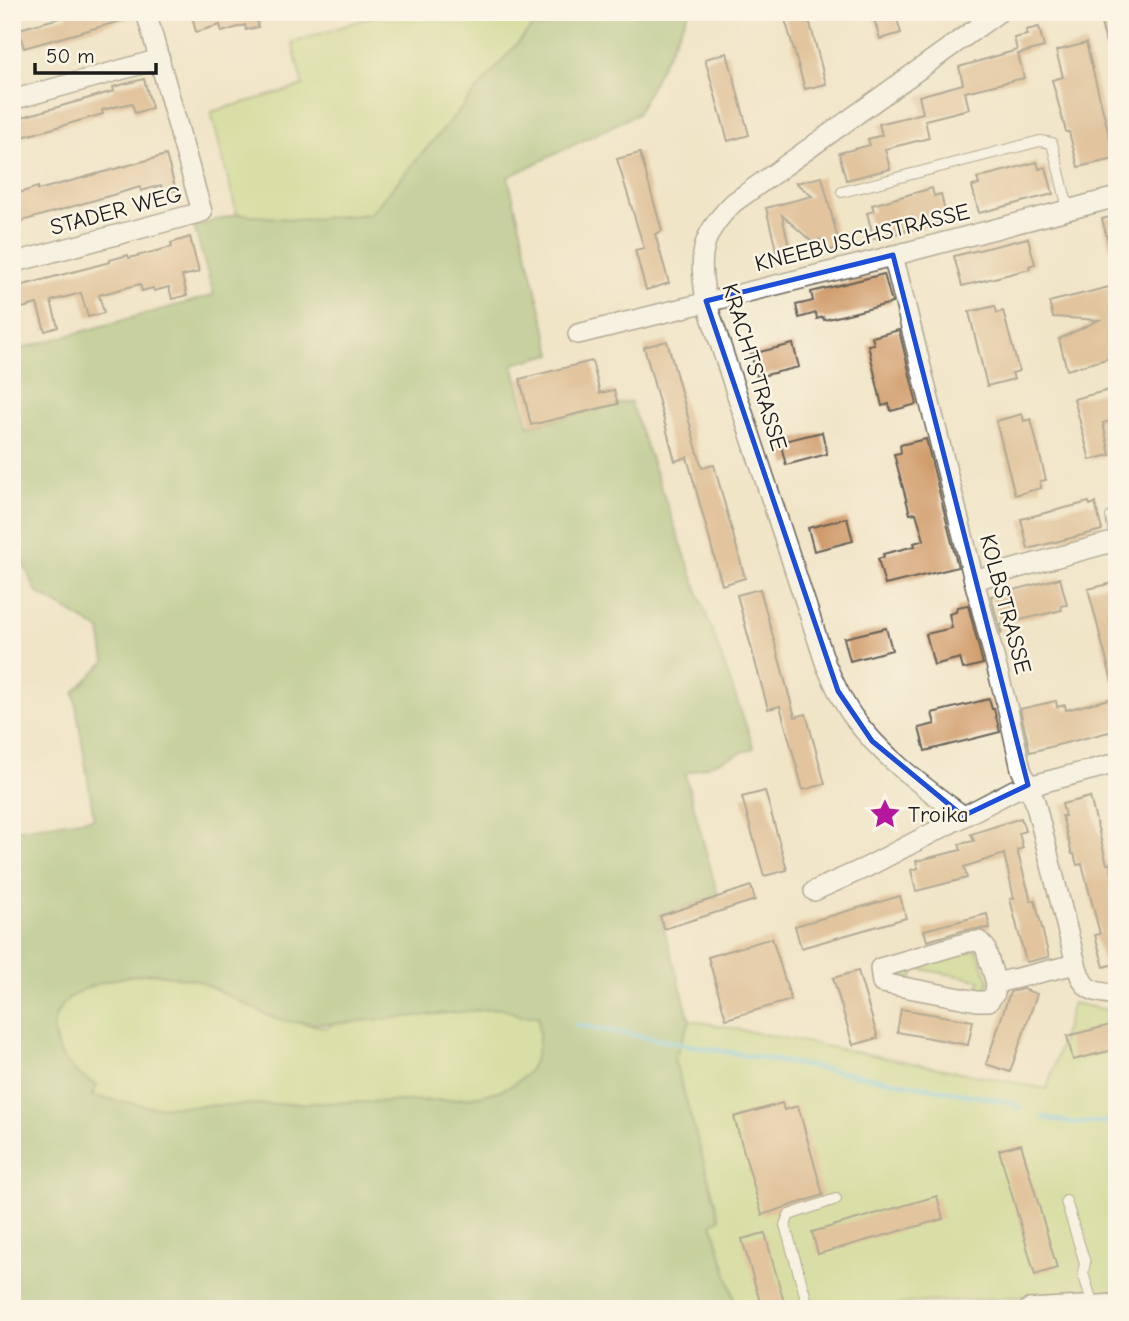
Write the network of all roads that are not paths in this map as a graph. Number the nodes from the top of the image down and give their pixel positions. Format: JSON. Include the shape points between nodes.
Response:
{"nodes":[{"id":1,"x":146,"y":12,"type":"edge"},
{"id":2,"x":999,"y":12,"type":"edge"},
{"id":3,"x":160,"y":59,"type":"junction"},
{"id":4,"x":12,"y":100,"type":"edge"},
{"id":5,"x":842,"y":192,"type":"dead end"},
{"id":6,"x":1117,"y":197,"type":"edge"},
{"id":7,"x":1068,"y":208,"type":"junction"},
{"id":8,"x":893,"y":255,"type":"junction"},
{"id":9,"x":12,"y":263,"type":"edge"},
{"id":10,"x":706,"y":301,"type":"junction"},
{"id":11,"x":578,"y":334,"type":"dead end"},
{"id":12,"x":1117,"y":515,"type":"edge"},
{"id":13,"x":1116,"y":541,"type":"edge"},
{"id":14,"x":974,"y":580,"type":"junction"},
{"id":15,"x":1117,"y":763,"type":"edge"},
{"id":16,"x":1028,"y":785,"type":"junction"},
{"id":17,"x":963,"y":816,"type":"junction"},
{"id":18,"x":814,"y":891,"type":"dead end"},
{"id":19,"x":1076,"y":964,"type":"junction"},
{"id":20,"x":996,"y":983,"type":"junction"},
{"id":21,"x":1117,"y":995,"type":"edge"},
{"id":22,"x":836,"y":1199,"type":"dead end"},
{"id":23,"x":1066,"y":1201,"type":"dead end"},
{"id":24,"x":1117,"y":1304,"type":"edge"},
{"id":25,"x":1093,"y":1305,"type":"junction"},
{"id":26,"x":809,"y":1309,"type":"edge"},
{"id":27,"x":1029,"y":1309,"type":"edge"}],
"edges":[{"from":1,"to":3,"type":"street","name":"STADER WEG"},
{"from":2,"to":10,"type":"street","name":"KRACHTSTRASSE","via":[[733,202],[714,223],[705,243],[702,273]]},
{"from":3,"to":4,"type":"street"},
{"from":3,"to":9,"type":"street","name":"STADER WEG","via":[[202,212]]},
{"from":5,"to":7,"type":"lane","via":[[1040,141],[1052,143]]},
{"from":6,"to":7,"type":"street","name":"KNEEBUSCHSTRASSE"},
{"from":7,"to":8,"type":"street","name":"KNEEBUSCHSTRASSE"},
{"from":8,"to":10,"type":"street","name":"KNEEBUSCHSTRASSE"},
{"from":8,"to":14,"type":"street","name":"KOLBSTRASSE"},
{"from":10,"to":11,"type":"street","name":"KNEEBUSCHSTRASSE"},
{"from":10,"to":17,"type":"street","name":"KRACHTSTRASSE","via":[[838,691],[852,716],[899,768]]},
{"from":12,"to":13,"type":"lane","via":[[1111,517]]},
{"from":13,"to":14,"type":"street"},
{"from":14,"to":16,"type":"street","name":"KOLBSTRASSE"},
{"from":15,"to":16,"type":"street"},
{"from":16,"to":17,"type":"street"},
{"from":16,"to":19,"type":"street","name":"KOLBSTRASSE"},
{"from":17,"to":18,"type":"street"},
{"from":19,"to":20,"type":"street"},
{"from":19,"to":21,"type":"street","name":"KOLBSTRASSE","via":[[1081,982],[1092,991]]},
{"from":20,"to":20,"type":"street","via":[[979,941],[880,968],[883,983],[977,1001],[989,1001]]},
{"from":22,"to":26,"type":"lane","via":[[789,1215],[785,1225]]},
{"from":23,"to":25,"type":"lane"},
{"from":24,"to":25,"type":"street"},
{"from":25,"to":27,"type":"street"}]}
